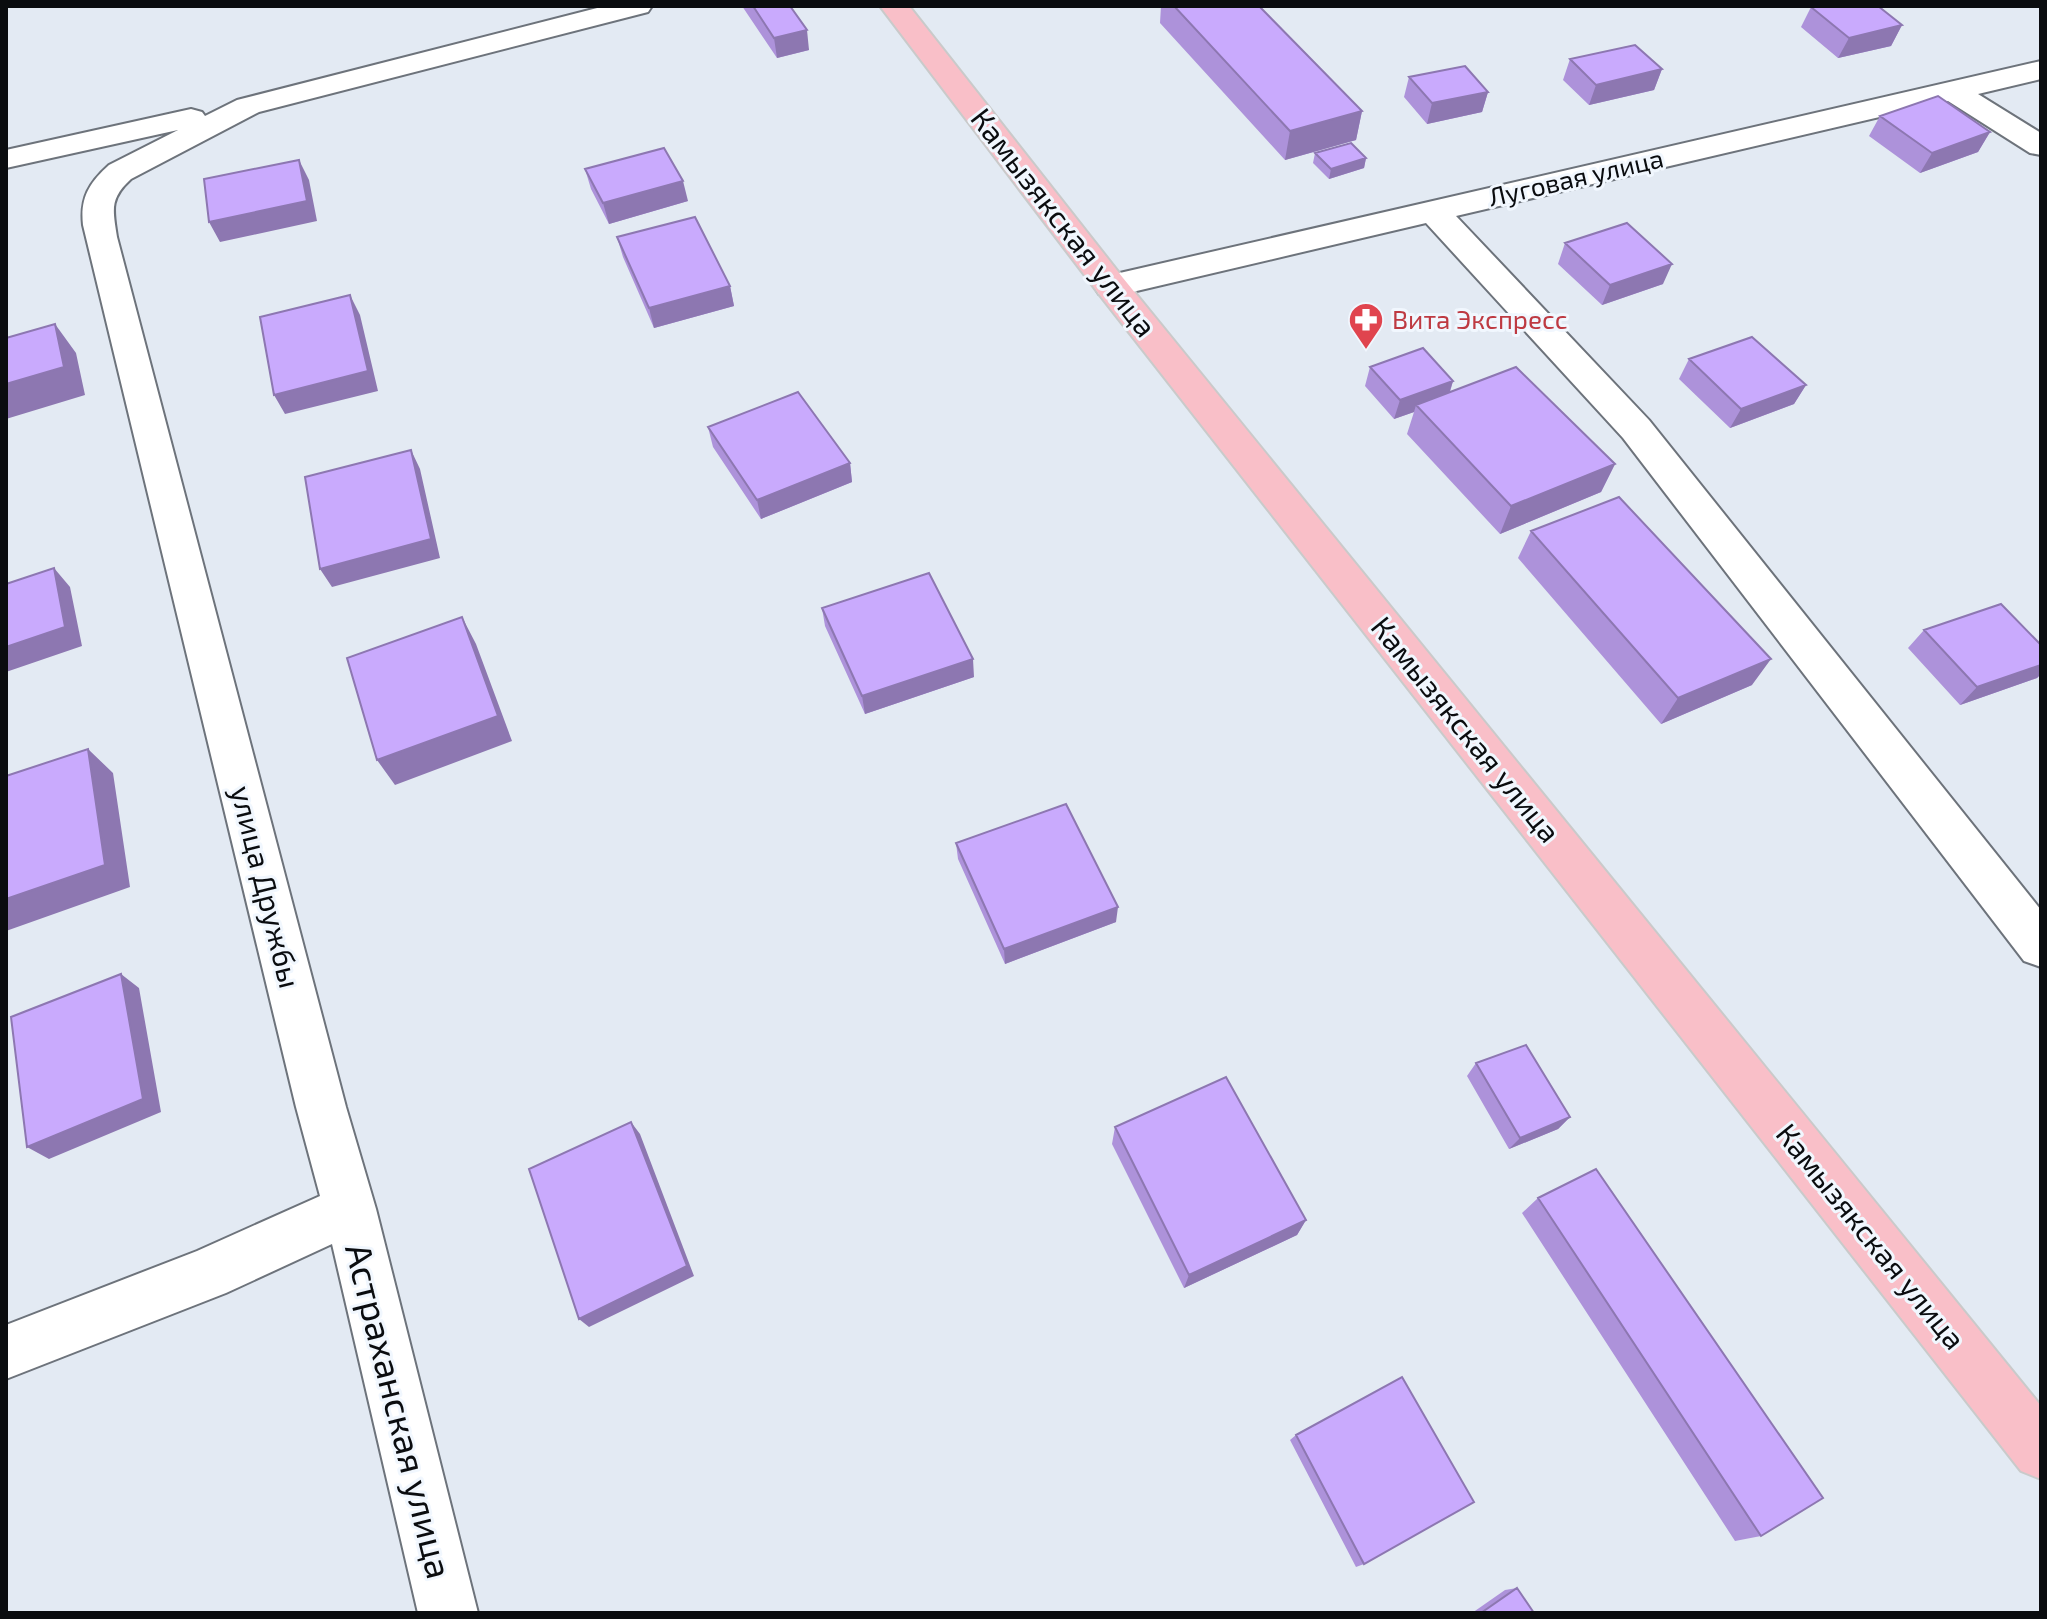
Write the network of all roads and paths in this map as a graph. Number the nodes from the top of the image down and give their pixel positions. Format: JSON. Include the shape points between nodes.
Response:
{"nodes":[{"id":1,"x":638,"y":6,"type":"edge"},
{"id":2,"x":894,"y":6,"type":"edge"},
{"id":3,"x":2041,"y":70,"type":"edge"},
{"id":4,"x":1953,"y":91,"type":"junction"},
{"id":5,"x":248,"y":106,"type":"junction"},
{"id":6,"x":2041,"y":146,"type":"edge"},
{"id":7,"x":6,"y":159,"type":"edge"},
{"id":8,"x":1433,"y":211,"type":"junction"},
{"id":9,"x":1111,"y":286,"type":"junction"},
{"id":10,"x":2041,"y":946,"type":"edge"},
{"id":11,"x":350,"y":1209,"type":"junction"},
{"id":12,"x":6,"y":1352,"type":"edge"},
{"id":13,"x":2041,"y":1451,"type":"edge"},
{"id":14,"x":448,"y":1613,"type":"edge"}],
"edges":[{"from":1,"to":5,"type":"street"},
{"from":2,"to":9,"type":"main road","name":"Камызякская улица"},
{"from":3,"to":4,"type":"street","name":"Луговая улица"},
{"from":4,"to":6,"type":"street"},
{"from":4,"to":8,"type":"street","name":"Луговая улица"},
{"from":5,"to":7,"type":"street"},
{"from":5,"to":11,"type":"street","name":"улица Дружбы","via":[[120,172],[102,187],[96,202]]},
{"from":8,"to":9,"type":"street","name":"Луговая улица"},
{"from":8,"to":10,"type":"street","via":[[1636,429]]},
{"from":9,"to":13,"type":"main road","name":"Камызякская улица"},
{"from":11,"to":12,"type":"street","via":[[207,1274]]},
{"from":11,"to":14,"type":"street","name":"Астраханская улица"}]}
